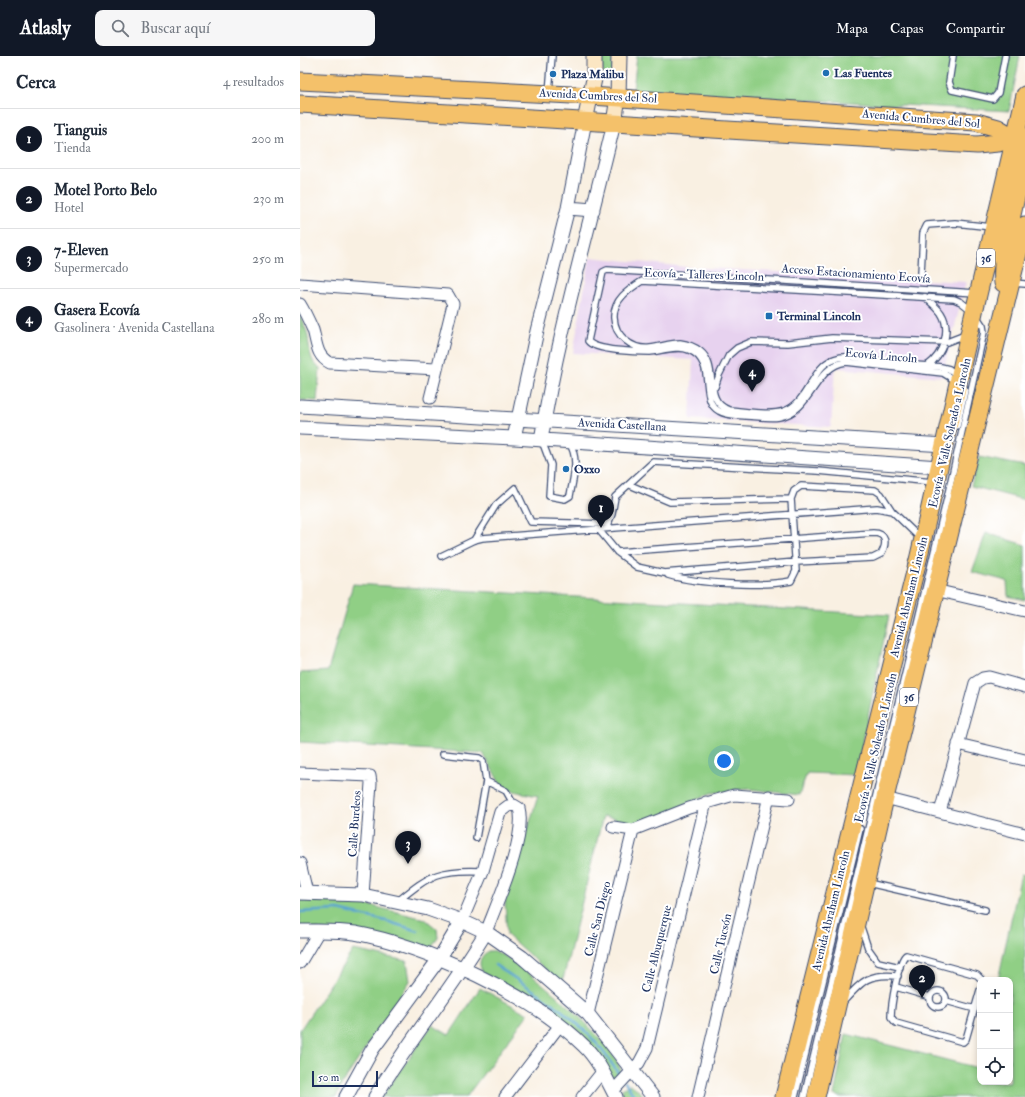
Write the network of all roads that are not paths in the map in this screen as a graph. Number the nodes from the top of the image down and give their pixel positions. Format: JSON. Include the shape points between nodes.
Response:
{"nodes":[{"id":1,"x":552,"y":56,"type":"edge"},
{"id":2,"x":594,"y":56,"type":"edge"},
{"id":3,"x":619,"y":56,"type":"edge"},
{"id":4,"x":953,"y":56,"type":"edge"},
{"id":5,"x":1005,"y":56,"type":"edge"},
{"id":6,"x":300,"y":81,"type":"edge"},
{"id":7,"x":325,"y":82,"type":"junction"},
{"id":8,"x":549,"y":94,"type":"junction"},
{"id":9,"x":1025,"y":95,"type":"edge"},
{"id":10,"x":591,"y":96,"type":"junction"},
{"id":11,"x":618,"y":97,"type":"junction"},
{"id":12,"x":302,"y":104,"type":"edge"},
{"id":13,"x":751,"y":106,"type":"junction"},
{"id":14,"x":586,"y":121,"type":"junction"},
{"id":15,"x":614,"y":123,"type":"junction"},
{"id":16,"x":683,"y":127,"type":"junction"},
{"id":17,"x":1020,"y":137,"type":"edge"},
{"id":18,"x":568,"y":208,"type":"junction"},
{"id":19,"x":593,"y":210,"type":"junction"},
{"id":20,"x":1025,"y":225,"type":"edge"},
{"id":21,"x":994,"y":227,"type":"junction"},
{"id":22,"x":920,"y":274,"type":"dead end"},
{"id":23,"x":300,"y":284,"type":"edge"},
{"id":24,"x":1014,"y":288,"type":"edge"},
{"id":25,"x":978,"y":293,"type":"junction"},
{"id":26,"x":925,"y":297,"type":"junction"},
{"id":27,"x":300,"y":304,"type":"edge"},
{"id":28,"x":974,"y":312,"type":"junction"},
{"id":29,"x":970,"y":332,"type":"junction"},
{"id":30,"x":944,"y":342,"type":"junction"},
{"id":31,"x":927,"y":366,"type":"junction"},
{"id":32,"x":436,"y":369,"type":"junction"},
{"id":33,"x":958,"y":381,"type":"junction"},
{"id":34,"x":713,"y":392,"type":"junction"},
{"id":35,"x":430,"y":398,"type":"dead end"},
{"id":36,"x":712,"y":401,"type":"junction"},
{"id":37,"x":300,"y":406,"type":"edge"},
{"id":38,"x":415,"y":414,"type":"junction"},
{"id":39,"x":519,"y":419,"type":"junction"},
{"id":40,"x":544,"y":421,"type":"junction"},
{"id":41,"x":300,"y":428,"type":"edge"},
{"id":42,"x":414,"y":434,"type":"junction"},
{"id":43,"x":514,"y":438,"type":"junction"},
{"id":44,"x":541,"y":440,"type":"junction"},
{"id":45,"x":569,"y":442,"type":"junction"},
{"id":46,"x":945,"y":445,"type":"junction"},
{"id":47,"x":630,"y":484,"type":"junction"},
{"id":48,"x":944,"y":484,"type":"junction"},
{"id":49,"x":791,"y":499,"type":"junction"},
{"id":50,"x":892,"y":511,"type":"junction"},
{"id":51,"x":792,"y":515,"type":"junction"},
{"id":52,"x":935,"y":516,"type":"dead end"},
{"id":53,"x":599,"y":530,"type":"junction"},
{"id":54,"x":474,"y":540,"type":"junction"},
{"id":55,"x":794,"y":540,"type":"junction"},
{"id":56,"x":923,"y":541,"type":"junction"},
{"id":57,"x":617,"y":552,"type":"junction"},
{"id":58,"x":441,"y":556,"type":"dead end"},
{"id":59,"x":796,"y":562,"type":"junction"},
{"id":60,"x":664,"y":573,"type":"junction"},
{"id":61,"x":935,"y":590,"type":"junction"},
{"id":62,"x":1025,"y":611,"type":"edge"},
{"id":63,"x":907,"y":632,"type":"dead end"},
{"id":64,"x":1025,"y":687,"type":"edge"},
{"id":65,"x":958,"y":744,"type":"junction"},
{"id":66,"x":443,"y":754,"type":"dead end"},
{"id":67,"x":1025,"y":760,"type":"edge"},
{"id":68,"x":300,"y":773,"type":"edge"},
{"id":69,"x":486,"y":781,"type":"junction"},
{"id":70,"x":769,"y":796,"type":"junction"},
{"id":71,"x":884,"y":798,"type":"junction"},
{"id":72,"x":790,"y":799,"type":"dead end"},
{"id":73,"x":706,"y":802,"type":"junction"},
{"id":74,"x":514,"y":805,"type":"junction"},
{"id":75,"x":940,"y":812,"type":"junction"},
{"id":76,"x":860,"y":826,"type":"dead end"},
{"id":77,"x":613,"y":827,"type":"dead end"},
{"id":78,"x":633,"y":830,"type":"junction"},
{"id":79,"x":1025,"y":834,"type":"edge"},
{"id":80,"x":476,"y":838,"type":"dead end"},
{"id":81,"x":300,"y":864,"type":"edge"},
{"id":82,"x":483,"y":871,"type":"junction"},
{"id":83,"x":866,"y":882,"type":"junction"},
{"id":84,"x":303,"y":892,"type":"edge"},
{"id":85,"x":362,"y":895,"type":"junction"},
{"id":86,"x":396,"y":902,"type":"junction"},
{"id":87,"x":984,"y":910,"type":"dead end"},
{"id":88,"x":857,"y":918,"type":"junction"},
{"id":89,"x":462,"y":921,"type":"junction"},
{"id":90,"x":300,"y":931,"type":"edge"},
{"id":91,"x":319,"y":931,"type":"junction"},
{"id":92,"x":486,"y":932,"type":"junction"},
{"id":93,"x":439,"y":959,"type":"junction"},
{"id":94,"x":300,"y":963,"type":"edge"},
{"id":95,"x":900,"y":967,"type":"junction"},
{"id":96,"x":463,"y":970,"type":"junction"},
{"id":97,"x":898,"y":976,"type":"junction"},
{"id":98,"x":979,"y":977,"type":"edge"},
{"id":99,"x":896,"y":987,"type":"junction"},
{"id":100,"x":930,"y":997,"type":"junction"},
{"id":101,"x":946,"y":1001,"type":"junction"},
{"id":102,"x":977,"y":1001,"type":"edge"},
{"id":103,"x":837,"y":1008,"type":"junction"},
{"id":104,"x":975,"y":1009,"type":"junction"},
{"id":105,"x":588,"y":1014,"type":"junction"},
{"id":106,"x":560,"y":1025,"type":"junction"},
{"id":107,"x":633,"y":1070,"type":"junction"},
{"id":108,"x":602,"y":1072,"type":"junction"},
{"id":109,"x":615,"y":1094,"type":"edge"},
{"id":110,"x":346,"y":1097,"type":"edge"},
{"id":111,"x":375,"y":1097,"type":"edge"},
{"id":112,"x":505,"y":1097,"type":"edge"},
{"id":113,"x":582,"y":1097,"type":"edge"},
{"id":114,"x":653,"y":1097,"type":"edge"},
{"id":115,"x":698,"y":1097,"type":"edge"},
{"id":116,"x":784,"y":1097,"type":"edge"},
{"id":117,"x":795,"y":1097,"type":"edge"},
{"id":118,"x":804,"y":1097,"type":"edge"},
{"id":119,"x":816,"y":1097,"type":"edge"}],
"edges":[{"from":1,"to":8,"type":"lane"},
{"from":2,"to":10,"type":"main road"},
{"from":3,"to":11,"type":"main road"},
{"from":4,"to":5,"type":"lane","via":[[949,82],[952,90],[993,99],[998,93]]},
{"from":6,"to":7,"type":"main road","name":"Avenida Cumbres del Sol"},
{"from":7,"to":8,"type":"main road","name":"Avenida Cumbres del Sol"},
{"from":7,"to":12,"type":"main road","via":[[319,96]]},
{"from":8,"to":10,"type":"main road","name":"Avenida Cumbres del Sol"},
{"from":9,"to":17,"type":"main road","name":"Avenida Abraham Lincoln","number":"36"},
{"from":10,"to":11,"type":"main road","name":"Avenida Cumbres del Sol"},
{"from":10,"to":14,"type":"main road"},
{"from":11,"to":13,"type":"main road","name":"Avenida Cumbres del Sol"},
{"from":11,"to":15,"type":"main road"},
{"from":12,"to":14,"type":"main road","name":"Avenida Cumbres del Sol"},
{"from":13,"to":16,"type":"main road","via":[[750,117],[745,123],[703,123]]},
{"from":13,"to":17,"type":"main road","name":"Avenida Cumbres del Sol","via":[[976,122]]},
{"from":14,"to":15,"type":"main road","name":"Avenida Cumbres del Sol"},
{"from":14,"to":18,"type":"street"},
{"from":15,"to":16,"type":"main road","name":"Avenida Cumbres del Sol"},
{"from":15,"to":19,"type":"street"},
{"from":16,"to":17,"type":"main road","name":"Avenida Cumbres del Sol","via":[[977,145]]},
{"from":17,"to":21,"type":"main road","name":"Avenida Abraham Lincoln","number":"36"},
{"from":17,"to":24,"type":"main road","via":[[1025,167],[1002,277]]},
{"from":18,"to":19,"type":"street"},
{"from":18,"to":39,"type":"street","via":[[537,331]]},
{"from":19,"to":40,"type":"street","via":[[563,327]]},
{"from":20,"to":24,"type":"main road","number":"36"},
{"from":21,"to":22,"type":"lane","via":[[955,223],[928,224],[923,233]]},
{"from":21,"to":25,"type":"main road","name":"Avenida Abraham Lincoln","number":"36"},
{"from":23,"to":32,"type":"street","via":[[448,295],[453,304]]},
{"from":24,"to":48,"type":"main road","number":"36"},
{"from":25,"to":28,"type":"main road","name":"Avenida Abraham Lincoln","number":"36"},
{"from":25,"to":36,"type":"lane","name":"Acceso Estacionamiento Ecovía","via":[[605,270],[588,341],[591,345],[616,350],[648,352],[679,348],[694,352],[705,366],[708,393]]},
{"from":26,"to":28,"type":"lane","name":"Ecovía - Talleres Lincoln","via":[[958,300]]},
{"from":26,"to":30,"type":"lane","via":[[940,312],[944,320]]},
{"from":26,"to":34,"type":"lane","name":"Ecovía - Talleres Lincoln","via":[[642,281],[627,291],[618,302],[614,313],[614,324],[624,341],[640,348],[680,343],[699,350],[711,368]]},
{"from":27,"to":32,"type":"street","via":[[308,318],[323,360],[330,363]]},
{"from":28,"to":29,"type":"main road","name":"Avenida Abraham Lincoln","number":"36"},
{"from":28,"to":48,"type":"lane","name":"Ecovía - Valle Soleado a Lincoln","via":[[984,332]]},
{"from":29,"to":30,"type":"lane"},
{"from":29,"to":33,"type":"main road","name":"Avenida Abraham Lincoln","number":"36"},
{"from":30,"to":31,"type":"lane","via":[[934,361]]},
{"from":30,"to":34,"type":"lane","via":[[832,338],[788,343],[751,342],[729,355],[718,375]]},
{"from":31,"to":33,"type":"lane","name":"Ecovía - Talleres Lincoln","via":[[949,369]]},
{"from":31,"to":34,"type":"lane","name":"Ecovía - Talleres Lincoln","via":[[850,357],[832,359],[820,370],[792,407],[774,413],[724,408],[715,400]]},
{"from":32,"to":35,"type":"street"},
{"from":33,"to":36,"type":"lane","name":"Ecovía Lincoln","via":[[943,372],[846,362],[830,367],[802,404],[780,417],[727,414],[716,410]]},
{"from":33,"to":46,"type":"main road","name":"Avenida Abraham Lincoln","number":"36"},
{"from":33,"to":48,"type":"lane","via":[[965,390]]},
{"from":34,"to":36,"type":"lane"},
{"from":37,"to":38,"type":"street","name":"Avenida Castellana"},
{"from":38,"to":39,"type":"street","name":"Avenida Castellana"},
{"from":38,"to":42,"type":"street"},
{"from":39,"to":40,"type":"street","name":"Avenida Castellana"},
{"from":39,"to":43,"type":"street"},
{"from":40,"to":44,"type":"street"},
{"from":40,"to":46,"type":"street","name":"Avenida Castellana"},
{"from":41,"to":42,"type":"street","name":"Avenida Castellana"},
{"from":42,"to":43,"type":"street","name":"Avenida Castellana"},
{"from":43,"to":44,"type":"street","name":"Avenida Castellana"},
{"from":44,"to":45,"type":"street","name":"Avenida Castellana"},
{"from":44,"to":45,"type":"lane","via":[[551,465],[549,496],[565,499],[570,496],[576,460]]},
{"from":45,"to":48,"type":"street","name":"Avenida Castellana"},
{"from":46,"to":48,"type":"main road","name":"Avenida Abraham Lincoln","number":"36"},
{"from":47,"to":48,"type":"lane","via":[[653,462],[818,472]]},
{"from":47,"to":49,"type":"lane","via":[[670,502]]},
{"from":47,"to":54,"type":"lane","via":[[615,497],[608,524],[531,522],[516,488],[496,505]]},
{"from":48,"to":56,"type":"main road","name":"Avenida Abraham Lincoln","number":"36"},
{"from":48,"to":61,"type":"main road","number":"36"},
{"from":48,"to":118,"type":"lane","name":"Ecovía - Valle Soleado a Lincoln"},
{"from":49,"to":50,"type":"lane","via":[[794,491],[801,486],[867,488],[881,494]]},
{"from":49,"to":51,"type":"lane"},
{"from":50,"to":51,"type":"lane","via":[[877,508]]},
{"from":50,"to":56,"type":"lane"},
{"from":51,"to":53,"type":"lane"},
{"from":51,"to":55,"type":"lane"},
{"from":52,"to":63,"type":"lane"},
{"from":53,"to":54,"type":"lane"},
{"from":53,"to":57,"type":"lane"},
{"from":54,"to":58,"type":"lane"},
{"from":55,"to":57,"type":"lane"},
{"from":55,"to":59,"type":"lane"},
{"from":55,"to":59,"type":"lane","via":[[880,533],[884,536],[885,542],[881,554],[873,558]]},
{"from":56,"to":116,"type":"main road","name":"Avenida Abraham Lincoln","number":"36"},
{"from":57,"to":60,"type":"lane","via":[[637,567]]},
{"from":59,"to":60,"type":"lane"},
{"from":59,"to":60,"type":"lane","via":[[791,581],[780,583],[716,583]]},
{"from":61,"to":62,"type":"street"},
{"from":61,"to":71,"type":"main road","number":"36"},
{"from":64,"to":65,"type":"street","via":[[989,678],[978,680],[972,688]]},
{"from":65,"to":67,"type":"street"},
{"from":65,"to":75,"type":"street"},
{"from":66,"to":69,"type":"lane","via":[[478,758],[483,761]]},
{"from":68,"to":85,"type":"street","name":"Calle Burdeos","via":[[370,776]]},
{"from":69,"to":74,"type":"lane","via":[[506,791]]},
{"from":69,"to":80,"type":"lane"},
{"from":70,"to":72,"type":"street"},
{"from":70,"to":73,"type":"street","via":[[734,795]]},
{"from":70,"to":115,"type":"street","name":"Calle Tucsón"},
{"from":71,"to":75,"type":"street"},
{"from":71,"to":83,"type":"main road","number":"36"},
{"from":73,"to":78,"type":"street"},
{"from":73,"to":107,"type":"street","name":"Calle Albuquerque","via":[[644,1056]]},
{"from":74,"to":82,"type":"street","via":[[500,812]]},
{"from":74,"to":92,"type":"street","via":[[519,808],[521,825],[507,878]]},
{"from":75,"to":79,"type":"street"},
{"from":76,"to":117,"type":"lane"},
{"from":77,"to":78,"type":"street"},
{"from":78,"to":105,"type":"street","name":"Calle San Diego"},
{"from":81,"to":84,"type":"street"},
{"from":82,"to":86,"type":"lane","via":[[445,872],[422,882]]},
{"from":82,"to":89,"type":"street"},
{"from":83,"to":87,"type":"lane"},
{"from":83,"to":88,"type":"main road","number":"36"},
{"from":84,"to":85,"type":"street"},
{"from":85,"to":86,"type":"street"},
{"from":86,"to":89,"type":"street","via":[[428,909]]},
{"from":88,"to":95,"type":"lane","via":[[878,962]]},
{"from":88,"to":103,"type":"main road","number":"36"},
{"from":89,"to":92,"type":"street"},
{"from":89,"to":93,"type":"street"},
{"from":90,"to":91,"type":"street"},
{"from":91,"to":93,"type":"street","via":[[355,934],[421,951]]},
{"from":91,"to":94,"type":"street"},
{"from":92,"to":96,"type":"street"},
{"from":92,"to":105,"type":"street","via":[[522,957]]},
{"from":93,"to":96,"type":"street"},
{"from":93,"to":110,"type":"street","via":[[372,1050]]},
{"from":95,"to":97,"type":"lane"},
{"from":95,"to":98,"type":"lane","via":[[903,957],[908,955]]},
{"from":96,"to":106,"type":"street","via":[[503,988]]},
{"from":96,"to":111,"type":"street","via":[[402,1054]]},
{"from":97,"to":99,"type":"lane"},
{"from":97,"to":103,"type":"lane","via":[[882,974],[866,979]]},
{"from":99,"to":100,"type":"lane"},
{"from":99,"to":104,"type":"lane","via":[[891,1013],[893,1021],[961,1042],[966,1039]]},
{"from":100,"to":101,"type":"lane","via":[[936,991],[940,991],[946,997]]},
{"from":100,"to":101,"type":"lane","via":[[932,1005],[936,1007],[940,1007]]},
{"from":101,"to":104,"type":"lane"},
{"from":102,"to":104,"type":"lane"},
{"from":103,"to":119,"type":"main road","number":"36"},
{"from":105,"to":107,"type":"street"},
{"from":106,"to":108,"type":"street","via":[[585,1046]]},
{"from":106,"to":112,"type":"street"},
{"from":107,"to":109,"type":"street","name":"Calle Albuquerque"},
{"from":107,"to":114,"type":"street"},
{"from":108,"to":109,"type":"street"},
{"from":108,"to":113,"type":"street"}]}
